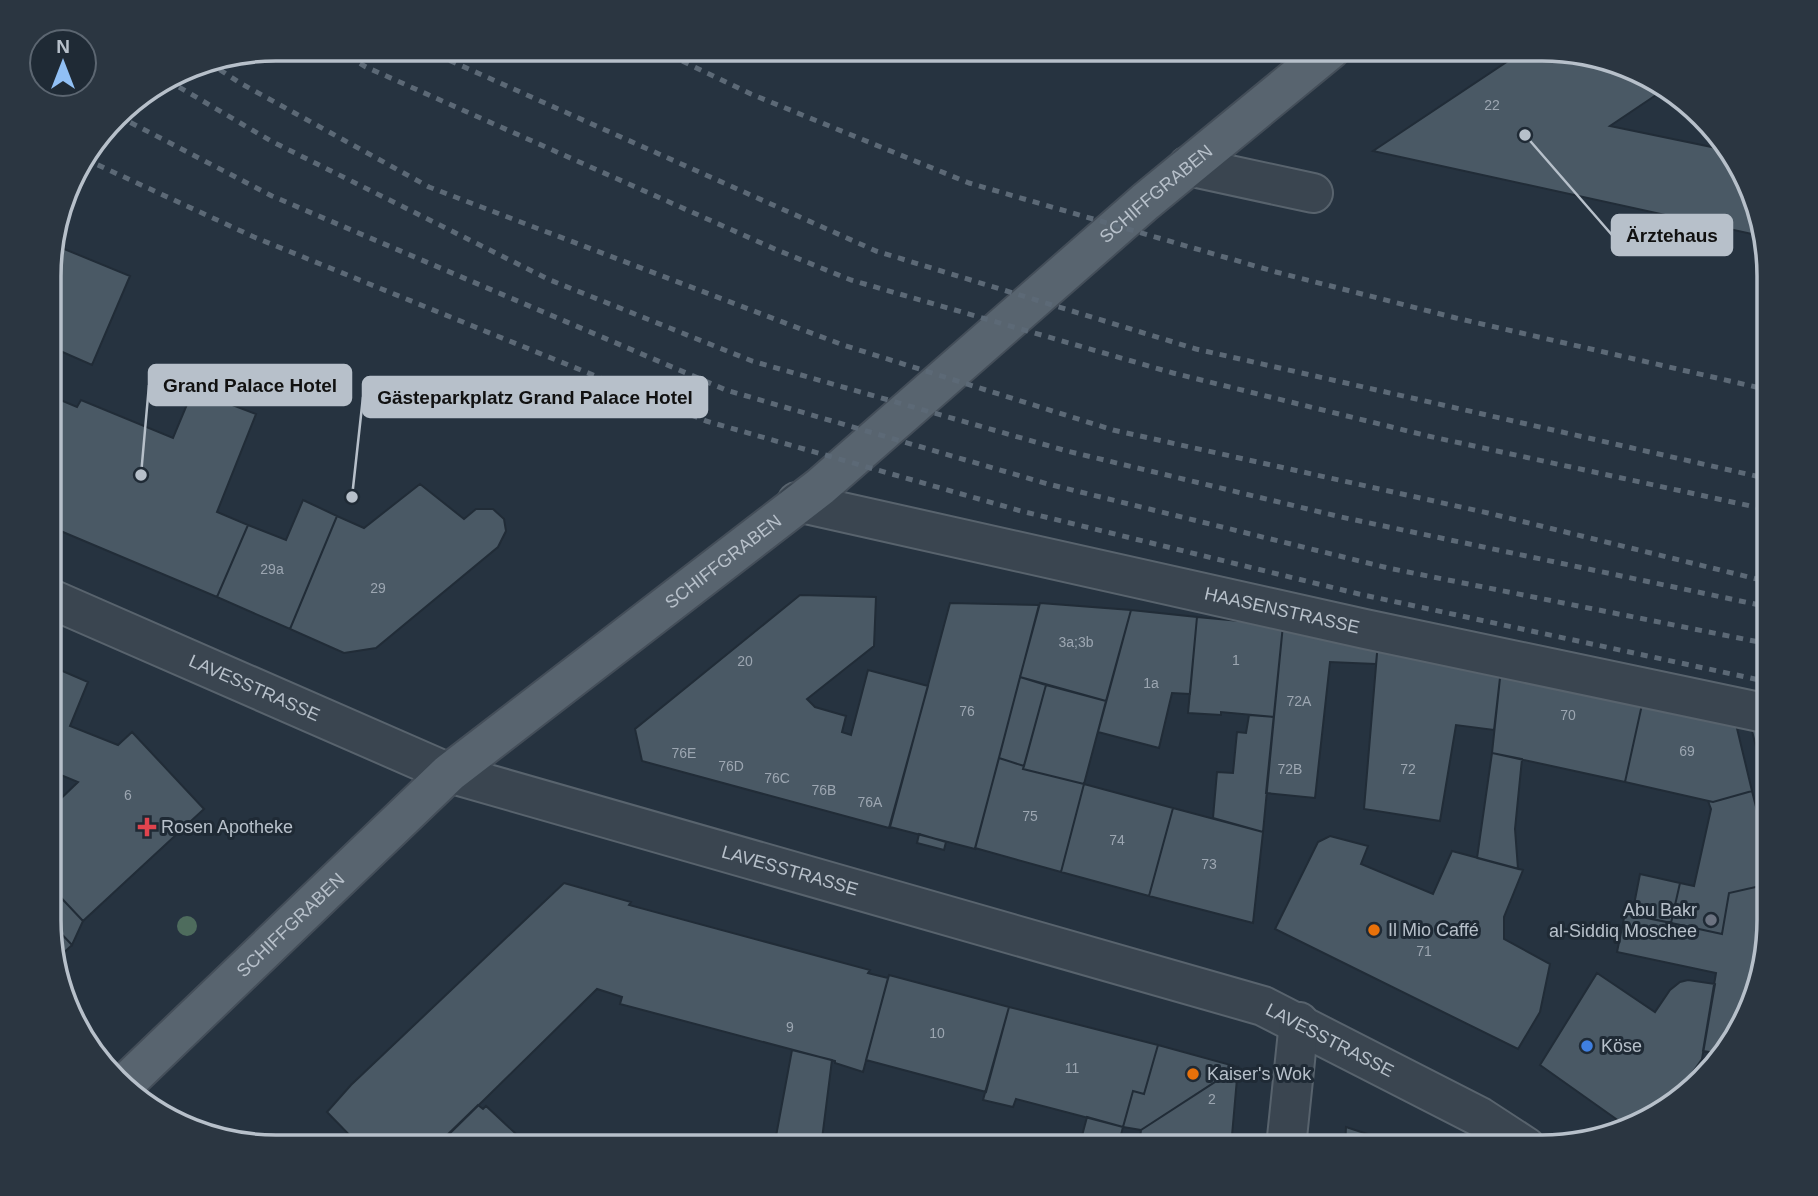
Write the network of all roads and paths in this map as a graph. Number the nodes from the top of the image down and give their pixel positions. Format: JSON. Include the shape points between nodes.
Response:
{"nodes":[{"id":1,"x":1313,"y":61,"type":"edge"},
{"id":2,"x":1188,"y":166,"type":"junction"},
{"id":3,"x":1313,"y":193,"type":"dead end"},
{"id":4,"x":797,"y":502,"type":"junction"},
{"id":5,"x":61,"y":603,"type":"edge"},
{"id":6,"x":1756,"y":711,"type":"edge"},
{"id":7,"x":449,"y":773,"type":"junction"},
{"id":8,"x":1299,"y":1022,"type":"junction"},
{"id":9,"x":131,"y":1078,"type":"edge"},
{"id":10,"x":1287,"y":1134,"type":"edge"},
{"id":11,"x":1506,"y":1134,"type":"edge"}],
"edges":[{"from":1,"to":2,"type":"main road","name":"SCHIFFGRABEN"},
{"from":2,"to":3,"type":"street"},
{"from":2,"to":4,"type":"main road","name":"SCHIFFGRABEN"},
{"from":4,"to":6,"type":"street","name":"HAASENSTRASSE"},
{"from":4,"to":7,"type":"main road","name":"SCHIFFGRABEN"},
{"from":5,"to":7,"type":"street","name":"LAVESSTRASSE"},
{"from":7,"to":8,"type":"street","name":"LAVESSTRASSE","via":[[1264,1006]]},
{"from":7,"to":9,"type":"main road","name":"SCHIFFGRABEN"},
{"from":8,"to":10,"type":"street"},
{"from":8,"to":11,"type":"street","name":"LAVESSTRASSE"}]}
